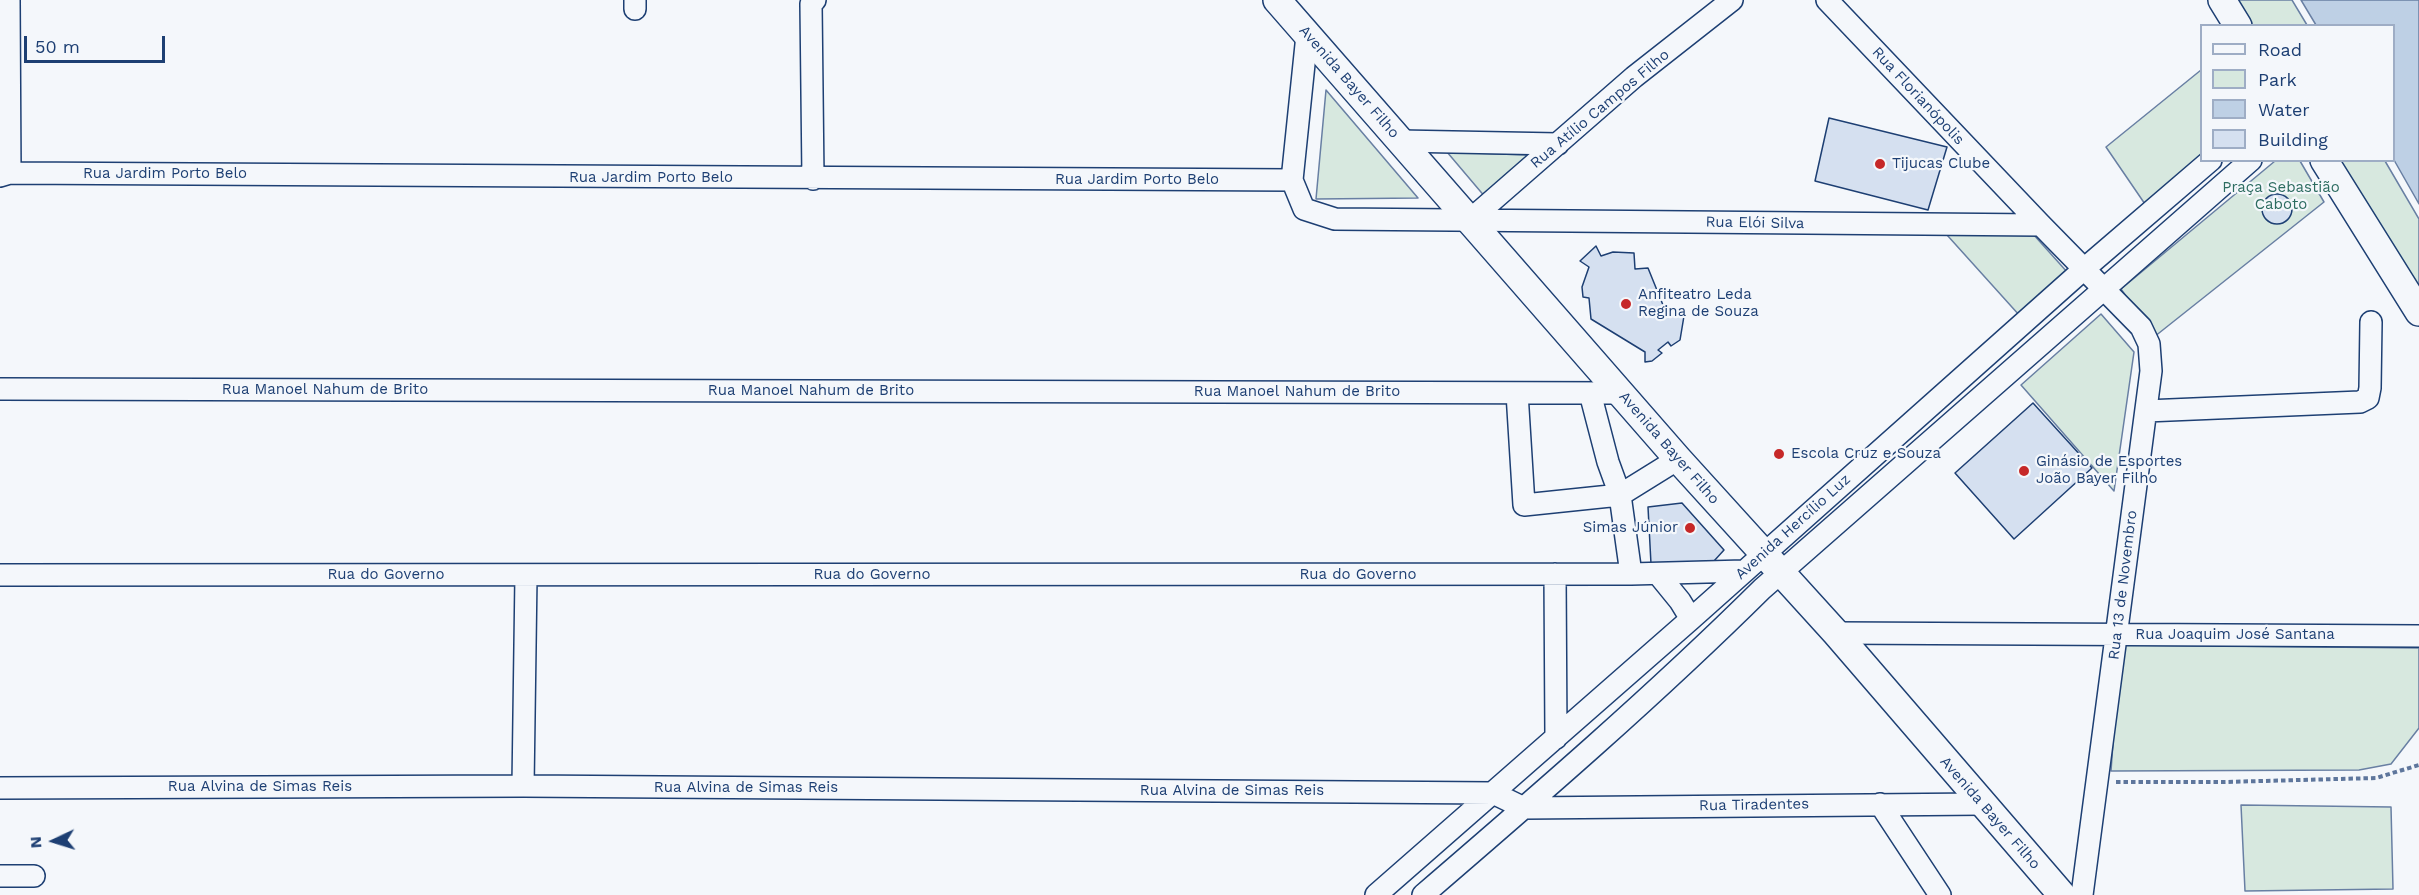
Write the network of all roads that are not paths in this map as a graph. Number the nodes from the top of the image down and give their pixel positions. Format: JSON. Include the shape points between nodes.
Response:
{"nodes":[{"id":1,"x":9,"y":0,"type":"edge"},
{"id":2,"x":1277,"y":0,"type":"edge"},
{"id":3,"x":1732,"y":0,"type":"edge"},
{"id":4,"x":1827,"y":0,"type":"edge"},
{"id":5,"x":2222,"y":0,"type":"edge"},
{"id":6,"x":813,"y":2,"type":"edge"},
{"id":7,"x":2237,"y":24,"type":"edge"},
{"id":8,"x":1307,"y":35,"type":"junction"},
{"id":9,"x":1400,"y":141,"type":"junction"},
{"id":10,"x":1558,"y":144,"type":"junction"},
{"id":11,"x":2209,"y":162,"type":"edge"},
{"id":12,"x":2249,"y":162,"type":"edge"},
{"id":13,"x":2325,"y":162,"type":"edge"},
{"id":14,"x":5,"y":175,"type":"edge"},
{"id":15,"x":813,"y":178,"type":"junction"},
{"id":16,"x":1292,"y":180,"type":"junction"},
{"id":17,"x":1470,"y":220,"type":"junction"},
{"id":18,"x":2041,"y":225,"type":"junction"},
{"id":19,"x":2084,"y":269,"type":"junction"},
{"id":20,"x":2105,"y":290,"type":"junction"},
{"id":21,"x":2419,"y":312,"type":"edge"},
{"id":22,"x":2371,"y":322,"type":"dead end"},
{"id":23,"x":0,"y":389,"type":"edge"},
{"id":24,"x":1517,"y":393,"type":"junction"},
{"id":25,"x":1590,"y":393,"type":"junction"},
{"id":26,"x":1621,"y":393,"type":"junction"},
{"id":27,"x":2146,"y":411,"type":"junction"},
{"id":28,"x":1678,"y":459,"type":"junction"},
{"id":29,"x":1620,"y":495,"type":"junction"},
{"id":30,"x":1763,"y":566,"type":"junction"},
{"id":31,"x":1555,"y":574,"type":"junction"},
{"id":32,"x":1631,"y":574,"type":"junction"},
{"id":33,"x":1658,"y":574,"type":"junction"},
{"id":34,"x":0,"y":575,"type":"edge"},
{"id":35,"x":526,"y":576,"type":"junction"},
{"id":36,"x":1690,"y":620,"type":"junction"},
{"id":37,"x":1836,"y":633,"type":"junction"},
{"id":38,"x":2117,"y":634,"type":"junction"},
{"id":39,"x":2419,"y":636,"type":"edge"},
{"id":40,"x":1556,"y":738,"type":"junction"},
{"id":41,"x":523,"y":786,"type":"junction"},
{"id":42,"x":0,"y":788,"type":"edge"},
{"id":43,"x":1493,"y":793,"type":"junction"},
{"id":44,"x":1880,"y":804,"type":"junction"},
{"id":45,"x":1983,"y":804,"type":"junction"},
{"id":46,"x":1524,"y":808,"type":"junction"},
{"id":47,"x":0,"y":876,"type":"edge"},
{"id":48,"x":34,"y":876,"type":"dead end"},
{"id":49,"x":1376,"y":895,"type":"edge"},
{"id":50,"x":1423,"y":895,"type":"edge"},
{"id":51,"x":1940,"y":895,"type":"edge"},
{"id":52,"x":2062,"y":895,"type":"edge"},
{"id":53,"x":2082,"y":895,"type":"edge"}],
"edges":[{"from":1,"to":14,"type":"street"},
{"from":2,"to":8,"type":"main road","name":"Avenida Bayer Filho"},
{"from":3,"to":10,"type":"street","name":"Rua Atílio Campos Filho","via":[[1634,77]]},
{"from":4,"to":18,"type":"street","name":"Rua Florianópolis"},
{"from":5,"to":7,"type":"main road"},
{"from":6,"to":15,"type":"street"},
{"from":8,"to":9,"type":"main road","name":"Avenida Bayer Filho"},
{"from":8,"to":16,"type":"street"},
{"from":9,"to":10,"type":"street"},
{"from":9,"to":17,"type":"main road","name":"Avenida Bayer Filho"},
{"from":10,"to":17,"type":"street","name":"Rua Atílio Campos Filho"},
{"from":11,"to":19,"type":"street","name":"Avenida Hercílio Luz"},
{"from":12,"to":20,"type":"street","name":"Avenida Hercílio Luz"},
{"from":13,"to":21,"type":"main road"},
{"from":14,"to":15,"type":"street","name":"Rua Jardim Porto Belo"},
{"from":15,"to":16,"type":"street","name":"Rua Jardim Porto Belo"},
{"from":16,"to":17,"type":"street","name":"Rua Elói Silva","via":[[1304,209],[1335,219]]},
{"from":17,"to":18,"type":"street","name":"Rua Elói Silva"},
{"from":17,"to":26,"type":"main road","name":"Avenida Bayer Filho"},
{"from":18,"to":19,"type":"street","name":"Rua Florianópolis"},
{"from":19,"to":20,"type":"street","name":"Rua Florianópolis"},
{"from":19,"to":30,"type":"street","name":"Avenida Hercílio Luz"},
{"from":20,"to":27,"type":"street","name":"Rua 13 de Novembro","via":[[2141,327],[2150,344]]},
{"from":20,"to":30,"type":"street","name":"Avenida Hercílio Luz"},
{"from":22,"to":27,"type":"street","via":[[2370,388],[2367,398],[2360,402]]},
{"from":23,"to":24,"type":"street","name":"Rua Manoel Nahum de Brito"},
{"from":24,"to":25,"type":"street","name":"Rua Manoel Nahum de Brito"},
{"from":24,"to":29,"type":"street","via":[[1524,505]]},
{"from":25,"to":26,"type":"street","name":"Rua Manoel Nahum de Brito"},
{"from":25,"to":29,"type":"street"},
{"from":26,"to":28,"type":"main road","name":"Avenida Bayer Filho"},
{"from":27,"to":38,"type":"street","name":"Rua 13 de Novembro"},
{"from":28,"to":29,"type":"street"},
{"from":28,"to":30,"type":"main road","name":"Avenida Bayer Filho"},
{"from":29,"to":32,"type":"street"},
{"from":30,"to":33,"type":"street","name":"Rua do Governo"},
{"from":30,"to":36,"type":"street","name":"Avenida Hercílio Luz"},
{"from":30,"to":37,"type":"main road","name":"Avenida Bayer Filho"},
{"from":30,"to":46,"type":"street","name":"Avenida Hercílio Luz"},
{"from":31,"to":32,"type":"street","name":"Rua do Governo"},
{"from":31,"to":35,"type":"street","name":"Rua do Governo"},
{"from":31,"to":40,"type":"street"},
{"from":32,"to":33,"type":"street","name":"Rua do Governo"},
{"from":33,"to":36,"type":"street"},
{"from":34,"to":35,"type":"street","name":"Rua do Governo"},
{"from":35,"to":41,"type":"street"},
{"from":36,"to":40,"type":"street","name":"Avenida Hercílio Luz"},
{"from":37,"to":38,"type":"street","name":"Rua Joaquim José Santana"},
{"from":37,"to":45,"type":"main road","name":"Avenida Bayer Filho"},
{"from":38,"to":39,"type":"street","name":"Rua Joaquim José Santana"},
{"from":38,"to":53,"type":"street","name":"Rua 13 de Novembro"},
{"from":40,"to":43,"type":"street","name":"Avenida Hercílio Luz"},
{"from":41,"to":42,"type":"street","name":"Rua Alvina de Simas Reis"},
{"from":41,"to":43,"type":"street","name":"Rua Alvina de Simas Reis"},
{"from":43,"to":46,"type":"street"},
{"from":43,"to":49,"type":"street","name":"Avenida Hercílio Luz"},
{"from":44,"to":45,"type":"street","name":"Rua Tiradentes"},
{"from":44,"to":46,"type":"street","name":"Rua Tiradentes"},
{"from":44,"to":51,"type":"street"},
{"from":45,"to":52,"type":"main road","name":"Avenida Bayer Filho"},
{"from":46,"to":50,"type":"street","name":"Avenida Hercílio Luz"},
{"from":47,"to":48,"type":"street"}]}
